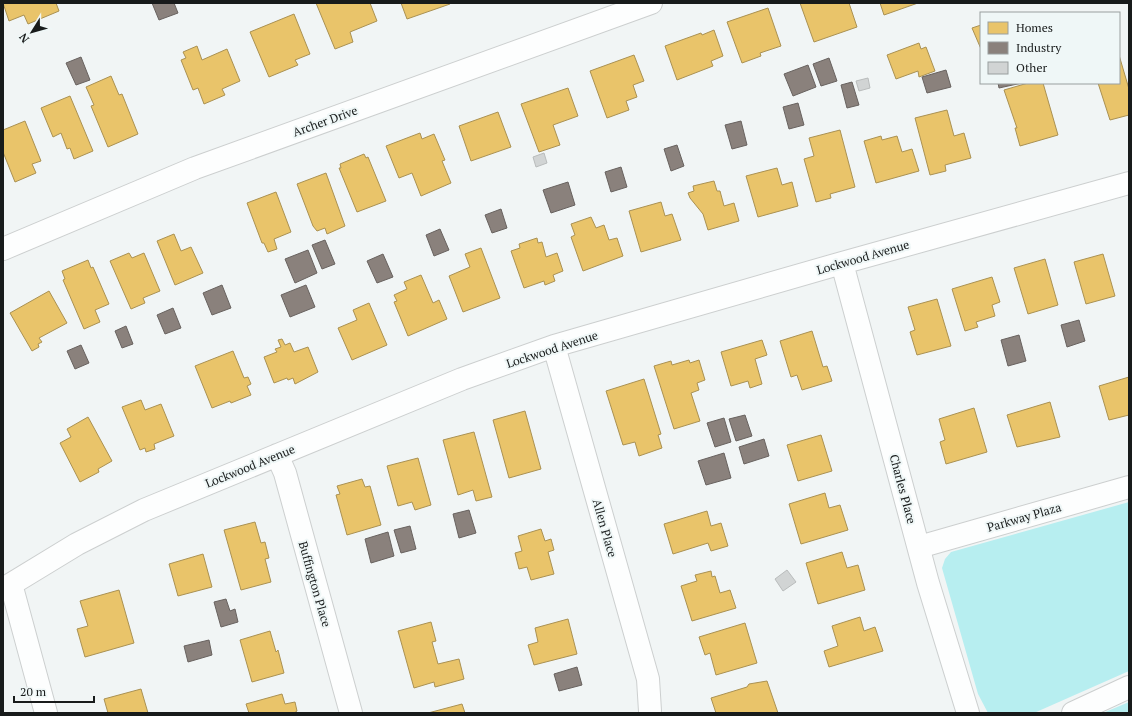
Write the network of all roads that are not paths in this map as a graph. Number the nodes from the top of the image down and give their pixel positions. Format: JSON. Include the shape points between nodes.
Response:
{"nodes":[{"id":1,"x":651,"y":3,"type":"edge"},
{"id":2,"x":1129,"y":183,"type":"edge"},
{"id":3,"x":3,"y":250,"type":"edge"},
{"id":4,"x":842,"y":263,"type":"junction"},
{"id":5,"x":554,"y":346,"type":"junction"},
{"id":6,"x":278,"y":455,"type":"junction"},
{"id":7,"x":1129,"y":487,"type":"edge"},
{"id":8,"x":919,"y":547,"type":"junction"},
{"id":9,"x":7,"y":586,"type":"edge"},
{"id":10,"x":1129,"y":687,"type":"edge"},
{"id":11,"x":650,"y":711,"type":"dead end"},
{"id":12,"x":46,"y":713,"type":"edge"},
{"id":13,"x":351,"y":713,"type":"edge"},
{"id":14,"x":968,"y":713,"type":"edge"},
{"id":15,"x":1073,"y":713,"type":"edge"}],
"edges":[{"from":1,"to":3,"type":"street","name":"Archer Drive","via":[[195,168]]},
{"from":2,"to":4,"type":"street","name":"Lockwood Avenue"},
{"from":4,"to":5,"type":"street","name":"Lockwood Avenue"},
{"from":4,"to":8,"type":"street","name":"Charles Place"},
{"from":5,"to":6,"type":"street","name":"Lockwood Avenue","via":[[462,379]]},
{"from":5,"to":11,"type":"street","name":"Allen Place","via":[[648,679]]},
{"from":6,"to":9,"type":"street","name":"Lockwood Avenue","via":[[144,510],[77,544]]},
{"from":6,"to":13,"type":"street","name":"Buffington Place"},
{"from":7,"to":8,"type":"street","name":"Parkway Plaza"},
{"from":8,"to":14,"type":"street","name":"Charles Place"},
{"from":9,"to":12,"type":"street"},
{"from":10,"to":15,"type":"street"}]}
